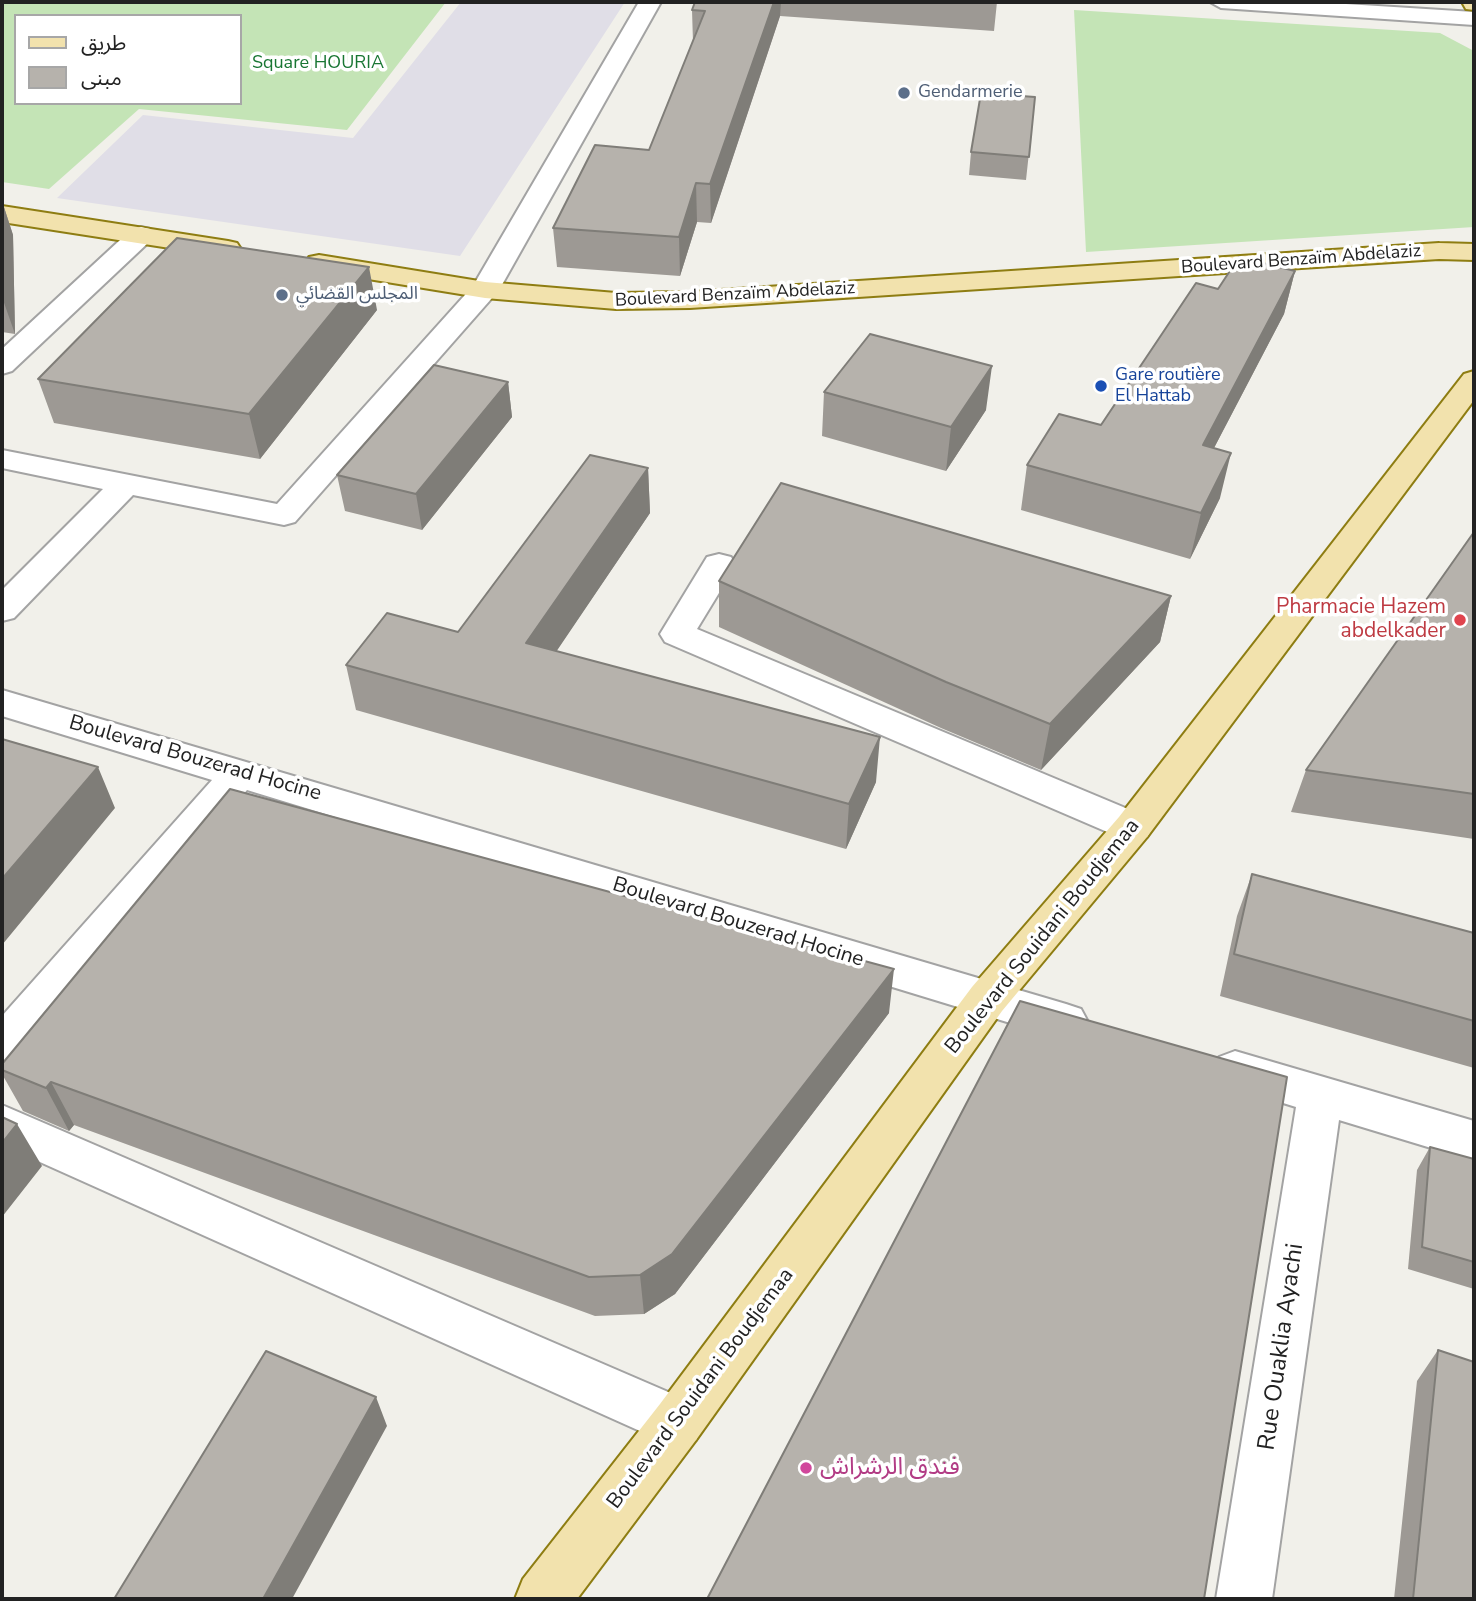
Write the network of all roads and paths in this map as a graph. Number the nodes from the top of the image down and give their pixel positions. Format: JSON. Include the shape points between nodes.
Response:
{"nodes":[{"id":1,"x":650,"y":2,"type":"edge"},
{"id":2,"x":1221,"y":2,"type":"edge"},
{"id":3,"x":1474,"y":19,"type":"edge"},
{"id":4,"x":2,"y":214,"type":"edge"},
{"id":5,"x":141,"y":235,"type":"junction"},
{"id":6,"x":1474,"y":252,"type":"edge"},
{"id":7,"x":251,"y":253,"type":"edge"},
{"id":8,"x":292,"y":259,"type":"edge"},
{"id":9,"x":485,"y":290,"type":"junction"},
{"id":10,"x":7,"y":354,"type":"edge"},
{"id":11,"x":1474,"y":380,"type":"edge"},
{"id":12,"x":2,"y":459,"type":"edge"},
{"id":13,"x":124,"y":485,"type":"junction"},
{"id":14,"x":719,"y":565,"type":"dead end"},
{"id":15,"x":2,"y":610,"type":"edge"},
{"id":16,"x":2,"y":703,"type":"edge"},
{"id":17,"x":241,"y":772,"type":"junction"},
{"id":18,"x":1133,"y":827,"type":"junction"},
{"id":19,"x":987,"y":999,"type":"junction"},
{"id":20,"x":1107,"y":1034,"type":"edge"},
{"id":21,"x":2,"y":1046,"type":"edge"},
{"id":22,"x":1200,"y":1060,"type":"edge"},
{"id":23,"x":1320,"y":1095,"type":"junction"},
{"id":24,"x":2,"y":1124,"type":"edge"},
{"id":25,"x":1474,"y":1141,"type":"edge"},
{"id":26,"x":678,"y":1422,"type":"junction"},
{"id":27,"x":543,"y":1599,"type":"edge"},
{"id":28,"x":1244,"y":1599,"type":"edge"}],
"edges":[{"from":1,"to":9,"type":"street"},
{"from":2,"to":3,"type":"street"},
{"from":4,"to":5,"type":"main road"},
{"from":5,"to":7,"type":"main road"},
{"from":5,"to":10,"type":"street"},
{"from":6,"to":9,"type":"main road","name":"Boulevard Benzaïm Abdelaziz","via":[[690,300],[616,302]]},
{"from":8,"to":9,"type":"main road","name":"Boulevard Benzaïm Abdelaziz"},
{"from":9,"to":13,"type":"street","via":[[284,515]]},
{"from":11,"to":18,"type":"main road","name":"Boulevard Souidani Boudjemaa"},
{"from":12,"to":13,"type":"street"},
{"from":13,"to":15,"type":"street"},
{"from":14,"to":18,"type":"street","via":[[677,634]]},
{"from":16,"to":17,"type":"street","name":"Boulevard Bouzerad Hocine"},
{"from":17,"to":19,"type":"street","name":"Boulevard Bouzerad Hocine"},
{"from":17,"to":21,"type":"street"},
{"from":18,"to":19,"type":"main road","name":"Boulevard Souidani Boudjemaa"},
{"from":19,"to":20,"type":"street","name":"Boulevard Bouzerad Hocine"},
{"from":19,"to":26,"type":"main road","name":"Boulevard Souidani Boudjemaa"},
{"from":22,"to":23,"type":"street"},
{"from":23,"to":25,"type":"street"},
{"from":23,"to":28,"type":"street","name":"Rue Ouaklia Ayachi"},
{"from":24,"to":26,"type":"street"},
{"from":26,"to":27,"type":"main road","name":"Boulevard Souidani Boudjemaa"}]}
